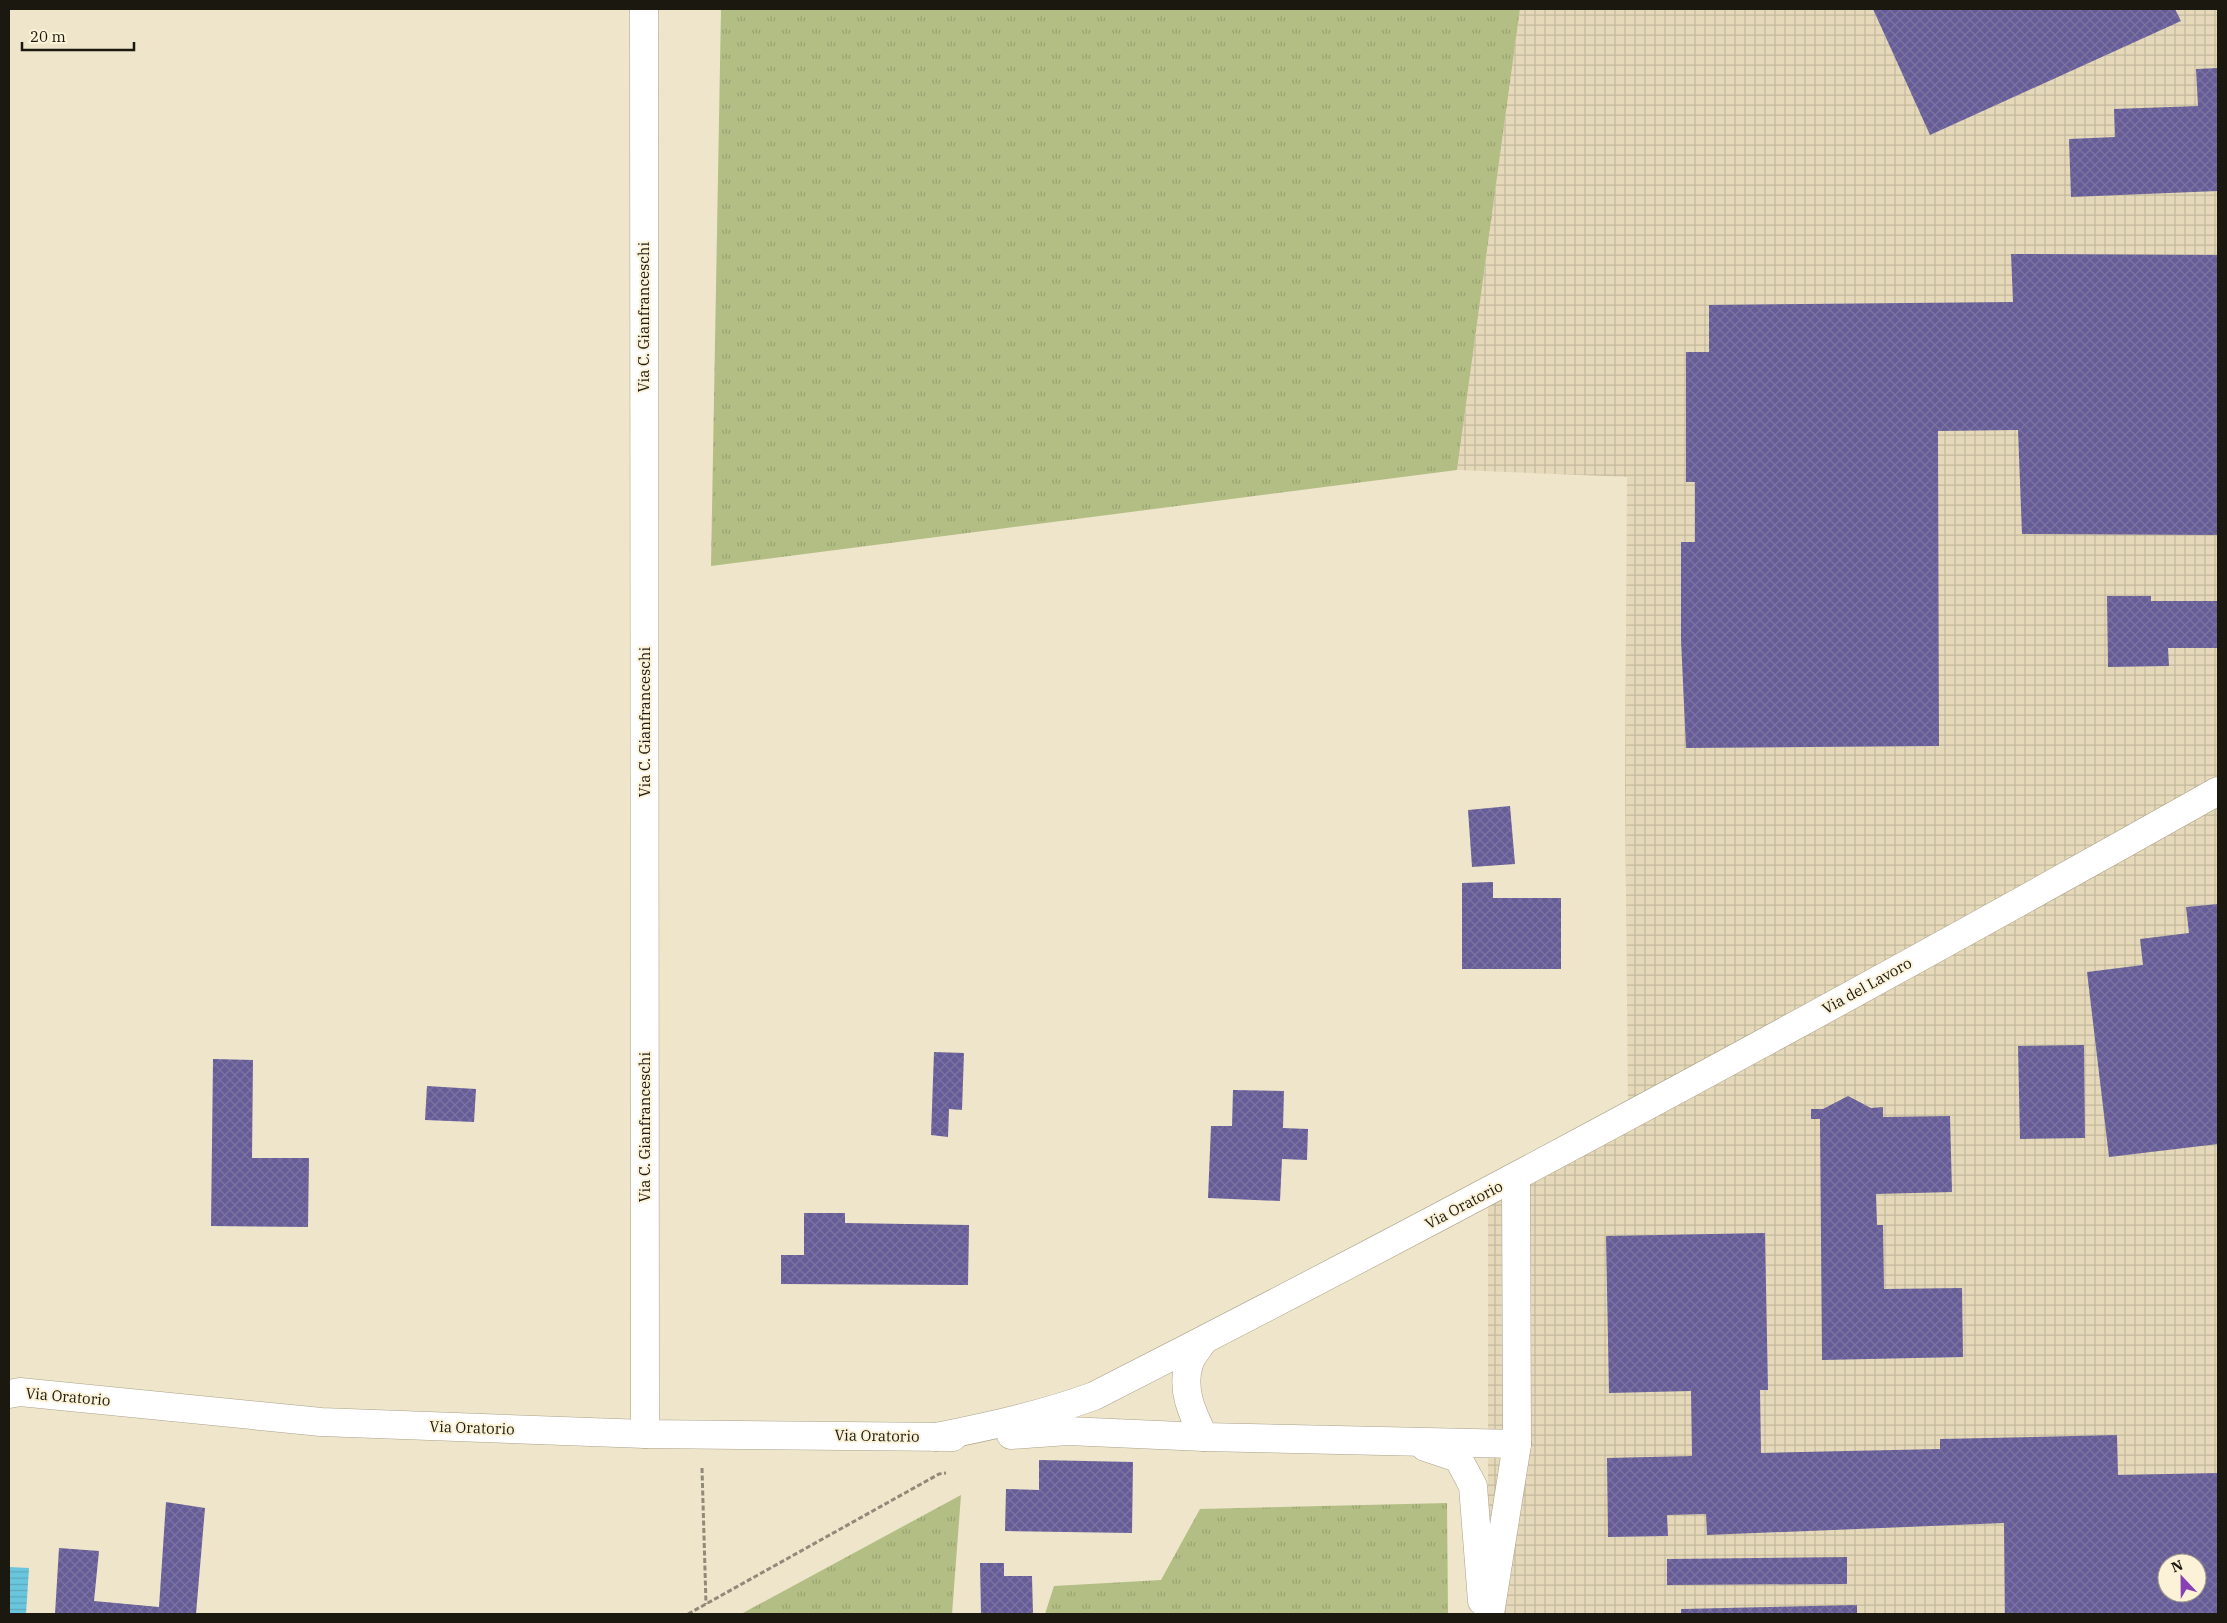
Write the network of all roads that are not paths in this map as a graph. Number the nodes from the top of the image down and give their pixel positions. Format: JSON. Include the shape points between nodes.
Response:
{"nodes":[{"id":1,"x":644,"y":9,"type":"edge"},
{"id":2,"x":2218,"y":791,"type":"edge"},
{"id":3,"x":1516,"y":1178,"type":"junction"},
{"id":4,"x":1203,"y":1341,"type":"junction"},
{"id":5,"x":13,"y":1392,"type":"edge"},
{"id":6,"x":645,"y":1434,"type":"junction"},
{"id":7,"x":936,"y":1436,"type":"junction"},
{"id":8,"x":1204,"y":1437,"type":"junction"},
{"id":9,"x":1405,"y":1441,"type":"junction"},
{"id":10,"x":1518,"y":1444,"type":"junction"},
{"id":11,"x":1483,"y":1614,"type":"edge"},
{"id":12,"x":1490,"y":1614,"type":"edge"}],
"edges":[{"from":1,"to":6,"type":"street","name":"Via C. Gianfranceschi"},
{"from":2,"to":3,"type":"street","name":"Via del Lavoro"},
{"from":3,"to":4,"type":"street","name":"Via Oratorio"},
{"from":3,"to":10,"type":"street","name":"Via Oratorio"},
{"from":4,"to":7,"type":"street","name":"Via Oratorio","via":[[1094,1396],[1021,1419]]},
{"from":4,"to":8,"type":"street","via":[[1190,1362],[1186,1388]]},
{"from":5,"to":6,"type":"street","name":"Via Oratorio","via":[[321,1422]]},
{"from":6,"to":7,"type":"street","name":"Via Oratorio"},
{"from":7,"to":8,"type":"street","name":"Via Oratorio","via":[[984,1437],[1068,1431]]},
{"from":8,"to":9,"type":"street","name":"Via Oratorio"},
{"from":9,"to":10,"type":"street","name":"Via Oratorio"},
{"from":9,"to":11,"type":"street","name":"Via Oratorio","via":[[1458,1458],[1473,1486]]},
{"from":10,"to":12,"type":"street","name":"Via Oratorio"}]}
